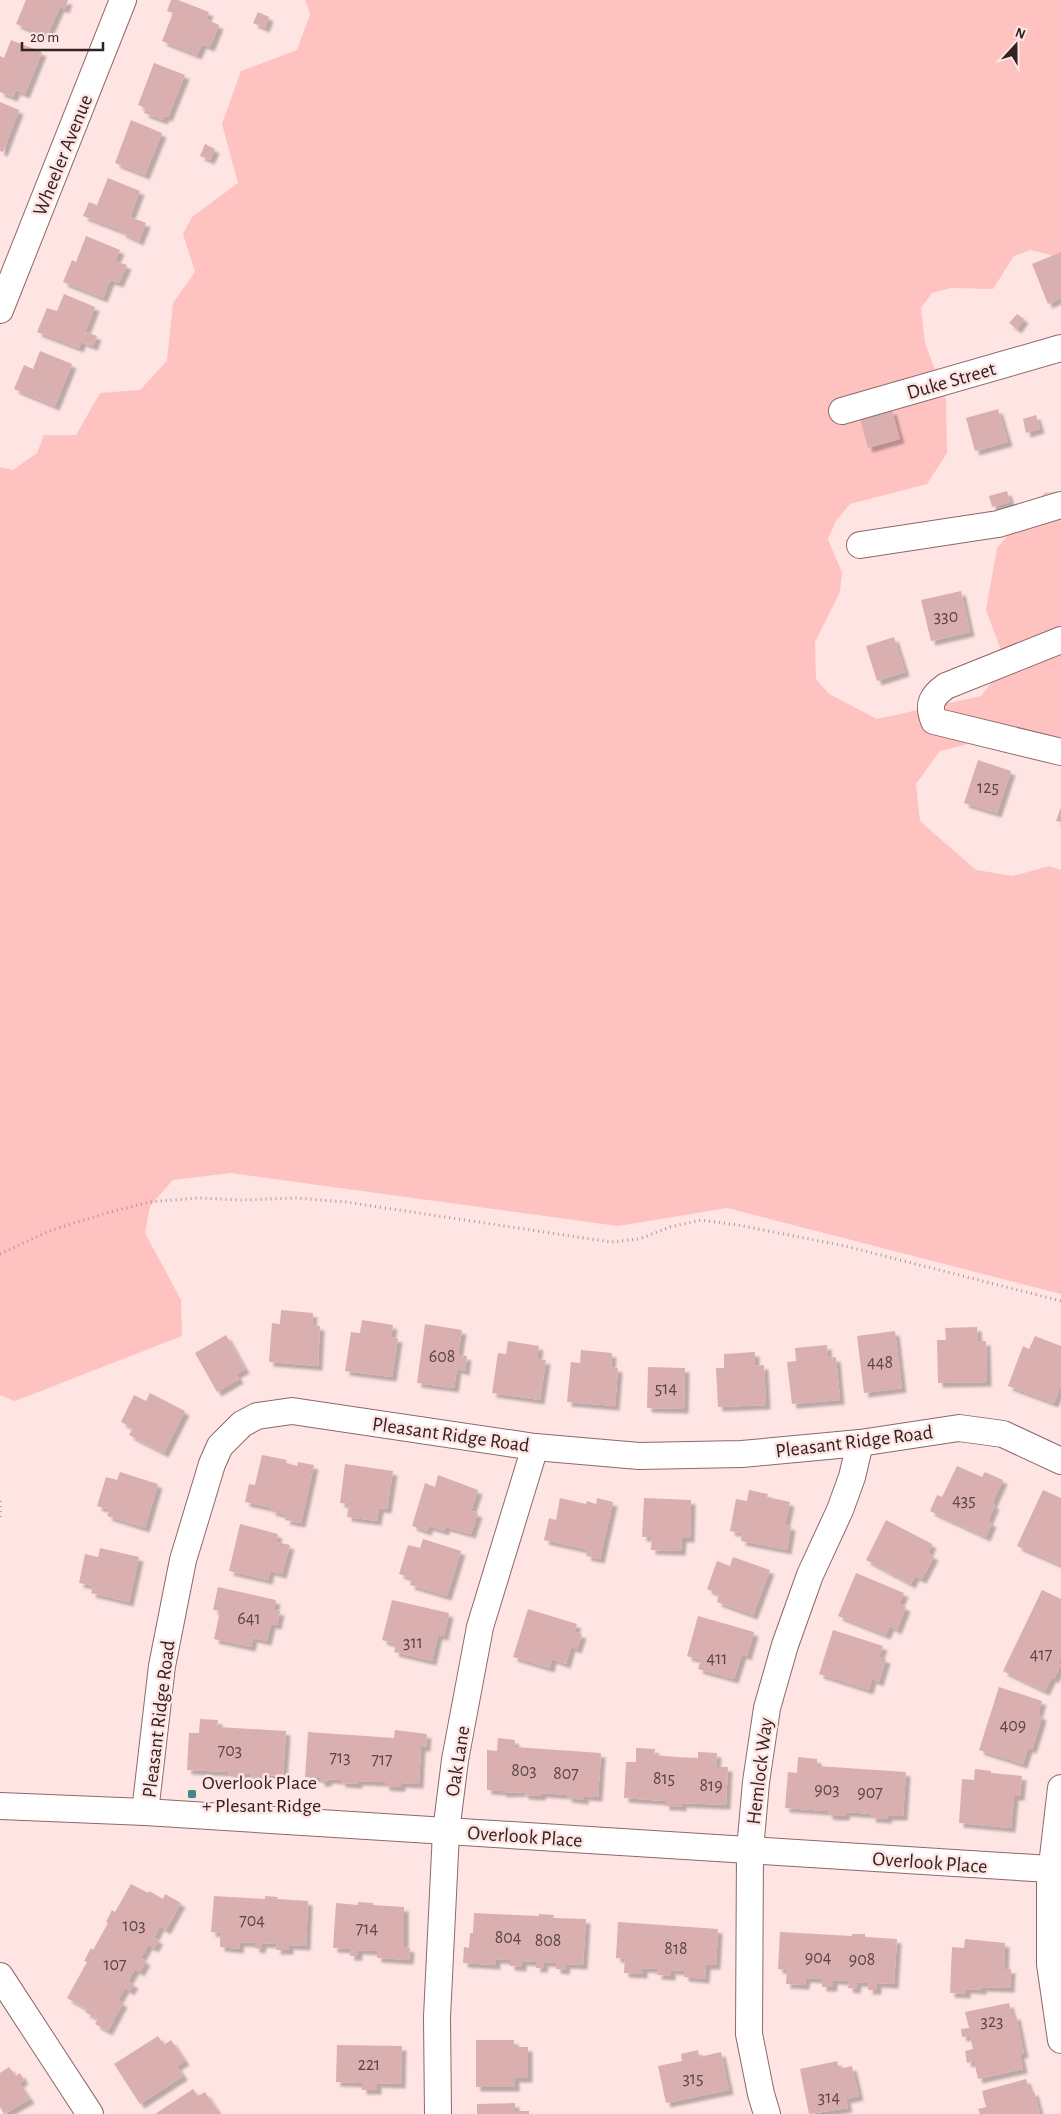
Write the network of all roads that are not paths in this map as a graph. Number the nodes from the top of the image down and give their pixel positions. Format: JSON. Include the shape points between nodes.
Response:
{"nodes":[{"id":1,"x":123,"y":0,"type":"edge"},
{"id":2,"x":0,"y":310,"type":"edge"},
{"id":3,"x":1061,"y":348,"type":"edge"},
{"id":4,"x":842,"y":411,"type":"dead end"},
{"id":5,"x":1061,"y":506,"type":"edge"},
{"id":6,"x":860,"y":545,"type":"dead end"},
{"id":7,"x":1061,"y":640,"type":"edge"},
{"id":8,"x":1061,"y":752,"type":"edge"},
{"id":9,"x":860,"y":1443,"type":"junction"},
{"id":10,"x":535,"y":1447,"type":"junction"},
{"id":11,"x":1061,"y":1461,"type":"edge"},
{"id":12,"x":1061,"y":1788,"type":"edge"},
{"id":13,"x":0,"y":1806,"type":"edge"},
{"id":14,"x":145,"y":1812,"type":"junction"},
{"id":15,"x":446,"y":1832,"type":"junction"},
{"id":16,"x":750,"y":1850,"type":"junction"},
{"id":17,"x":1050,"y":1869,"type":"junction"},
{"id":18,"x":0,"y":1976,"type":"edge"},
{"id":19,"x":1061,"y":2040,"type":"edge"},
{"id":20,"x":90,"y":2114,"type":"edge"},
{"id":21,"x":438,"y":2114,"type":"edge"},
{"id":22,"x":767,"y":2114,"type":"edge"}],
"edges":[{"from":1,"to":2,"type":"street","name":"Wheeler Avenue"},
{"from":3,"to":4,"type":"street","name":"Duke Street"},
{"from":5,"to":6,"type":"street","via":[[998,524]]},
{"from":7,"to":8,"type":"street","via":[[946,686],[936,693],[930,711],[934,720]]},
{"from":9,"to":10,"type":"street","name":"Pleasant Ridge Road","via":[[742,1454],[639,1456]]},
{"from":9,"to":11,"type":"street","name":"Pleasant Ridge Road","via":[[959,1428],[1003,1434]]},
{"from":9,"to":16,"type":"street","name":"Hemlock Way","via":[[852,1477],[810,1575],[767,1708]]},
{"from":10,"to":14,"type":"street","name":"Pleasant Ridge Road","via":[[292,1411],[257,1416],[231,1434],[220,1446],[212,1464],[184,1560],[162,1666]]},
{"from":10,"to":15,"type":"street","name":"Oak Lane","via":[[480,1627],[455,1760]]},
{"from":12,"to":17,"type":"street"},
{"from":13,"to":14,"type":"street","name":"Overlook Place"},
{"from":14,"to":15,"type":"street","name":"Overlook Place"},
{"from":15,"to":16,"type":"street","name":"Overlook Place"},
{"from":15,"to":21,"type":"street","name":"Oak Lane","via":[[437,2017]]},
{"from":16,"to":17,"type":"street","name":"Overlook Place"},
{"from":16,"to":22,"type":"street","name":"Hemlock Way","via":[[749,2034]]},
{"from":17,"to":19,"type":"street","via":[[1050,1964]]},
{"from":18,"to":20,"type":"street"}]}
